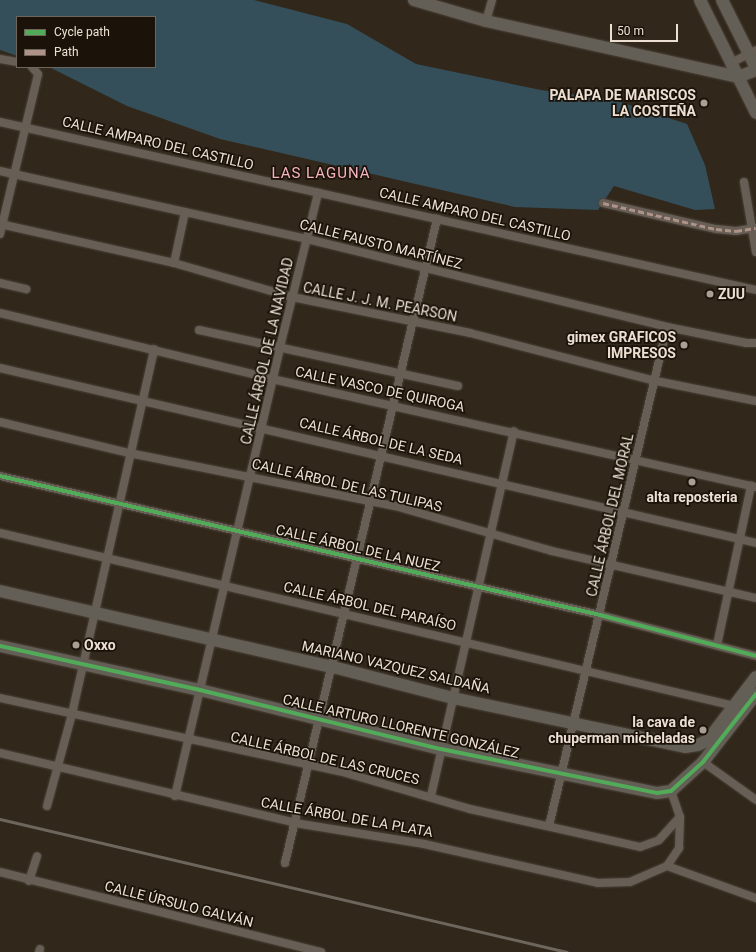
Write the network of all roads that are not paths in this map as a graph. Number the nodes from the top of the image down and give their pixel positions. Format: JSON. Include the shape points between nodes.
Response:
{"nodes":[{"id":1,"x":414,"y":0,"type":"edge"},
{"id":2,"x":492,"y":0,"type":"edge"},
{"id":3,"x":700,"y":0,"type":"edge"},
{"id":4,"x":722,"y":0,"type":"edge"},
{"id":5,"x":486,"y":21,"type":"junction"},
{"id":6,"x":752,"y":52,"type":"edge"},
{"id":7,"x":0,"y":59,"type":"edge"},
{"id":8,"x":16,"y":62,"type":"edge"},
{"id":9,"x":731,"y":62,"type":"junction"},
{"id":10,"x":34,"y":68,"type":"edge"},
{"id":11,"x":756,"y":69,"type":"edge"},
{"id":12,"x":738,"y":77,"type":"junction"},
{"id":13,"x":756,"y":113,"type":"edge"},
{"id":14,"x":0,"y":122,"type":"edge"},
{"id":15,"x":25,"y":127,"type":"junction"},
{"id":16,"x":0,"y":171,"type":"edge"},
{"id":17,"x":14,"y":174,"type":"junction"},
{"id":18,"x":744,"y":182,"type":"dead end"},
{"id":19,"x":318,"y":192,"type":"junction"},
{"id":20,"x":603,"y":203,"type":"dead end"},
{"id":21,"x":185,"y":212,"type":"junction"},
{"id":22,"x":437,"y":219,"type":"junction"},
{"id":23,"x":1,"y":224,"type":"edge"},
{"id":24,"x":754,"y":228,"type":"edge"},
{"id":25,"x":0,"y":234,"type":"edge"},
{"id":26,"x":307,"y":240,"type":"junction"},
{"id":27,"x":756,"y":252,"type":"edge"},
{"id":28,"x":174,"y":263,"type":"junction"},
{"id":29,"x":425,"y":270,"type":"junction"},
{"id":30,"x":0,"y":283,"type":"edge"},
{"id":31,"x":26,"y":289,"type":"dead end"},
{"id":32,"x":756,"y":290,"type":"edge"},
{"id":33,"x":292,"y":297,"type":"junction"},
{"id":34,"x":0,"y":313,"type":"edge"},
{"id":35,"x":413,"y":322,"type":"junction"},
{"id":36,"x":667,"y":327,"type":"junction"},
{"id":37,"x":199,"y":330,"type":"dead end"},
{"id":38,"x":756,"y":343,"type":"edge"},
{"id":39,"x":280,"y":347,"type":"junction"},
{"id":40,"x":154,"y":349,"type":"junction"},
{"id":41,"x":0,"y":368,"type":"edge"},
{"id":42,"x":401,"y":374,"type":"junction"},
{"id":43,"x":272,"y":379,"type":"junction"},
{"id":44,"x":656,"y":381,"type":"junction"},
{"id":45,"x":458,"y":386,"type":"dead end"},
{"id":46,"x":143,"y":400,"type":"junction"},
{"id":47,"x":756,"y":401,"type":"edge"},
{"id":48,"x":393,"y":406,"type":"junction"},
{"id":49,"x":0,"y":422,"type":"edge"},
{"id":50,"x":262,"y":427,"type":"junction"},
{"id":51,"x":514,"y":431,"type":"junction"},
{"id":52,"x":129,"y":453,"type":"junction"},
{"id":53,"x":381,"y":455,"type":"junction"},
{"id":54,"x":637,"y":459,"type":"junction"},
{"id":55,"x":0,"y":476,"type":"edge"},
{"id":56,"x":251,"y":476,"type":"junction"},
{"id":57,"x":502,"y":482,"type":"junction"},
{"id":58,"x":753,"y":487,"type":"edge"},
{"id":59,"x":371,"y":501,"type":"junction"},
{"id":60,"x":118,"y":503,"type":"junction"},
{"id":61,"x":624,"y":512,"type":"junction"},
{"id":62,"x":237,"y":531,"type":"junction"},
{"id":63,"x":0,"y":533,"type":"edge"},
{"id":64,"x":489,"y":535,"type":"junction"},
{"id":65,"x":740,"y":540,"type":"junction"},
{"id":66,"x":756,"y":543,"type":"edge"},
{"id":67,"x":107,"y":556,"type":"junction"},
{"id":68,"x":358,"y":558,"type":"junction"},
{"id":69,"x":612,"y":563,"type":"junction"},
{"id":70,"x":225,"y":585,"type":"junction"},
{"id":71,"x":478,"y":589,"type":"junction"},
{"id":72,"x":0,"y":591,"type":"edge"},
{"id":73,"x":730,"y":593,"type":"junction"},
{"id":74,"x":756,"y":598,"type":"edge"},
{"id":75,"x":95,"y":614,"type":"junction"},
{"id":76,"x":346,"y":614,"type":"junction"},
{"id":77,"x":600,"y":615,"type":"junction"},
{"id":78,"x":213,"y":640,"type":"junction"},
{"id":79,"x":465,"y":642,"type":"junction"},
{"id":80,"x":717,"y":645,"type":"junction"},
{"id":81,"x":0,"y":646,"type":"edge"},
{"id":82,"x":756,"y":656,"type":"edge"},
{"id":83,"x":83,"y":664,"type":"junction"},
{"id":84,"x":333,"y":667,"type":"junction"},
{"id":85,"x":587,"y":670,"type":"junction"},
{"id":86,"x":756,"y":677,"type":"edge"},
{"id":87,"x":200,"y":690,"type":"junction"},
{"id":88,"x":756,"y":694,"type":"edge"},
{"id":89,"x":0,"y":698,"type":"edge"},
{"id":90,"x":453,"y":698,"type":"junction"},
{"id":91,"x":734,"y":706,"type":"junction"},
{"id":92,"x":72,"y":714,"type":"junction"},
{"id":93,"x":321,"y":720,"type":"junction"},
{"id":94,"x":574,"y":723,"type":"junction"},
{"id":95,"x":188,"y":740,"type":"junction"},
{"id":96,"x":441,"y":749,"type":"junction"},
{"id":97,"x":0,"y":753,"type":"edge"},
{"id":98,"x":703,"y":762,"type":"junction"},
{"id":99,"x":308,"y":765,"type":"junction"},
{"id":100,"x":59,"y":766,"type":"junction"},
{"id":101,"x":562,"y":774,"type":"junction"},
{"id":102,"x":671,"y":791,"type":"junction"},
{"id":103,"x":175,"y":796,"type":"junction"},
{"id":104,"x":431,"y":796,"type":"junction"},
{"id":105,"x":756,"y":800,"type":"edge"},
{"id":106,"x":47,"y":806,"type":"dead end"},
{"id":107,"x":680,"y":817,"type":"junction"},
{"id":108,"x":295,"y":823,"type":"junction"},
{"id":109,"x":549,"y":826,"type":"junction"},
{"id":110,"x":37,"y":856,"type":"dead end"},
{"id":111,"x":285,"y":863,"type":"dead end"},
{"id":112,"x":667,"y":866,"type":"junction"},
{"id":113,"x":0,"y":872,"type":"edge"},
{"id":114,"x":30,"y":881,"type":"junction"},
{"id":115,"x":756,"y":898,"type":"edge"},
{"id":116,"x":318,"y":952,"type":"edge"}],
"edges":[{"from":1,"to":5,"type":"street"},
{"from":2,"to":5,"type":"street"},
{"from":3,"to":9,"type":"street"},
{"from":4,"to":6,"type":"street"},
{"from":5,"to":12,"type":"street"},
{"from":6,"to":9,"type":"street"},
{"from":6,"to":11,"type":"street"},
{"from":7,"to":8,"type":"street"},
{"from":9,"to":12,"type":"street"},
{"from":10,"to":15,"type":"street","via":[[38,74]]},
{"from":11,"to":12,"type":"street"},
{"from":12,"to":13,"type":"street"},
{"from":14,"to":15,"type":"street","name":"CALLE AMPARO DEL CASTILLO"},
{"from":15,"to":17,"type":"street"},
{"from":15,"to":19,"type":"street","name":"CALLE AMPARO DEL CASTILLO"},
{"from":16,"to":17,"type":"street","name":"CALLE FAUSTO MARTÍNEZ"},
{"from":17,"to":21,"type":"street","name":"CALLE FAUSTO MARTÍNEZ"},
{"from":17,"to":23,"type":"street"},
{"from":18,"to":24,"type":"street"},
{"from":19,"to":22,"type":"street","name":"CALLE AMPARO DEL CASTILLO"},
{"from":19,"to":26,"type":"street","name":"CALLE ÁRBOL DE LA NAVIDAD"},
{"from":20,"to":24,"type":"street","via":[[700,226],[736,230]]},
{"from":21,"to":26,"type":"street","name":"CALLE FAUSTO MARTÍNEZ"},
{"from":21,"to":28,"type":"street"},
{"from":22,"to":29,"type":"street"},
{"from":22,"to":32,"type":"street","name":"CALLE AMPARO DEL CASTILLO"},
{"from":23,"to":25,"type":"street"},
{"from":23,"to":28,"type":"street","name":"CALLE J. J. M. PEARSON"},
{"from":24,"to":27,"type":"street"},
{"from":26,"to":29,"type":"street","name":"CALLE FAUSTO MARTÍNEZ"},
{"from":26,"to":33,"type":"street","name":"CALLE ÁRBOL DE LA NAVIDAD"},
{"from":28,"to":33,"type":"street","name":"CALLE J. J. M. PEARSON"},
{"from":29,"to":35,"type":"street"},
{"from":29,"to":36,"type":"street","name":"CALLE FAUSTO MARTÍNEZ"},
{"from":30,"to":31,"type":"street"},
{"from":33,"to":35,"type":"street","name":"CALLE J. J. M. PEARSON"},
{"from":33,"to":39,"type":"street","name":"CALLE ÁRBOL DE LA NAVIDAD"},
{"from":34,"to":40,"type":"street","name":"CALLE VASCO DE QUIROGA"},
{"from":35,"to":42,"type":"street"},
{"from":35,"to":44,"type":"street","name":"CALLE J. J. M. PEARSON","via":[[470,333]]},
{"from":36,"to":38,"type":"street","name":"CALLE FAUSTO MARTÍNEZ"},
{"from":36,"to":44,"type":"street","name":"CALLE ÁRBOL DEL MORAL"},
{"from":37,"to":39,"type":"street"},
{"from":39,"to":42,"type":"street"},
{"from":39,"to":43,"type":"street","name":"CALLE ÁRBOL DE LA NAVIDAD"},
{"from":40,"to":43,"type":"street","name":"CALLE VASCO DE QUIROGA"},
{"from":40,"to":46,"type":"street"},
{"from":41,"to":46,"type":"street","name":"CALLE ÁRBOL DE LA SEDA"},
{"from":42,"to":45,"type":"street"},
{"from":42,"to":48,"type":"street"},
{"from":43,"to":48,"type":"street","name":"CALLE VASCO DE QUIROGA"},
{"from":43,"to":50,"type":"street","name":"CALLE ÁRBOL DE LA NAVIDAD"},
{"from":44,"to":47,"type":"street","name":"CALLE J. J. M. PEARSON"},
{"from":44,"to":54,"type":"street","name":"CALLE ÁRBOL DEL MORAL"},
{"from":46,"to":50,"type":"street","name":"CALLE ÁRBOL DE LA SEDA"},
{"from":46,"to":52,"type":"street"},
{"from":48,"to":51,"type":"street","name":"CALLE VASCO DE QUIROGA"},
{"from":48,"to":53,"type":"street"},
{"from":49,"to":52,"type":"street","name":"CALLE ÁRBOL DE LAS TULIPAS"},
{"from":50,"to":53,"type":"street","name":"CALLE ÁRBOL DE LA SEDA"},
{"from":50,"to":56,"type":"street","name":"CALLE ÁRBOL DE LA NAVIDAD"},
{"from":51,"to":54,"type":"street","name":"CALLE VASCO DE QUIROGA"},
{"from":51,"to":57,"type":"street"},
{"from":52,"to":56,"type":"street","name":"CALLE ÁRBOL DE LAS TULIPAS"},
{"from":52,"to":60,"type":"street"},
{"from":53,"to":57,"type":"street","name":"CALLE ÁRBOL DE LA SEDA"},
{"from":53,"to":59,"type":"street"},
{"from":54,"to":58,"type":"street","name":"CALLE VASCO DE QUIROGA"},
{"from":54,"to":61,"type":"street","name":"CALLE ÁRBOL DEL MORAL"},
{"from":55,"to":60,"type":"street","name":"CALLE ÁRBOL DE LA NUEZ"},
{"from":56,"to":59,"type":"street","name":"CALLE ÁRBOL DE LAS TULIPAS"},
{"from":56,"to":62,"type":"street","name":"CALLE ÁRBOL DE LA NAVIDAD"},
{"from":57,"to":61,"type":"street","name":"CALLE ÁRBOL DE LA SEDA"},
{"from":57,"to":64,"type":"street"},
{"from":58,"to":65,"type":"street"},
{"from":59,"to":64,"type":"street","name":"CALLE ÁRBOL DE LAS TULIPAS"},
{"from":59,"to":68,"type":"street"},
{"from":60,"to":62,"type":"street","name":"CALLE ÁRBOL DE LA NUEZ"},
{"from":60,"to":67,"type":"street"},
{"from":61,"to":65,"type":"street","name":"CALLE ÁRBOL DE LA SEDA"},
{"from":61,"to":69,"type":"street","name":"CALLE ÁRBOL DEL MORAL"},
{"from":62,"to":68,"type":"street","name":"CALLE ÁRBOL DE LA NUEZ"},
{"from":62,"to":70,"type":"street","name":"CALLE ÁRBOL DE LA NAVIDAD"},
{"from":63,"to":67,"type":"street","name":"CALLE ÁRBOL DEL PARAÍSO"},
{"from":64,"to":69,"type":"street","name":"CALLE ÁRBOL DE LAS TULIPAS"},
{"from":64,"to":71,"type":"street"},
{"from":65,"to":66,"type":"street","name":"CALLE ÁRBOL DE LA SEDA"},
{"from":65,"to":73,"type":"street"},
{"from":67,"to":70,"type":"street","name":"CALLE ÁRBOL DEL PARAÍSO"},
{"from":67,"to":75,"type":"street"},
{"from":68,"to":71,"type":"street","name":"CALLE ÁRBOL DE LA NUEZ"},
{"from":68,"to":76,"type":"street"},
{"from":69,"to":73,"type":"street","name":"CALLE ÁRBOL DE LAS TULIPAS"},
{"from":69,"to":77,"type":"street","name":"CALLE ÁRBOL DEL MORAL"},
{"from":70,"to":76,"type":"street","name":"CALLE ÁRBOL DEL PARAÍSO"},
{"from":70,"to":78,"type":"street","name":"CALLE ÁRBOL DE LA NAVIDAD"},
{"from":71,"to":77,"type":"street","name":"CALLE ÁRBOL DE LA NUEZ"},
{"from":71,"to":79,"type":"street"},
{"from":72,"to":75,"type":"street","name":"MARIANO VAZQUEZ SALDAÑA"},
{"from":73,"to":74,"type":"street","name":"CALLE ÁRBOL DE LAS TULIPAS"},
{"from":73,"to":80,"type":"street"},
{"from":75,"to":78,"type":"street","name":"MARIANO VAZQUEZ SALDAÑA"},
{"from":75,"to":83,"type":"street"},
{"from":76,"to":79,"type":"street","name":"CALLE ÁRBOL DEL PARAÍSO"},
{"from":76,"to":84,"type":"street"},
{"from":77,"to":80,"type":"street","name":"CALLE ÁRBOL DE LA NUEZ"},
{"from":77,"to":85,"type":"street","name":"CALLE ÁRBOL DEL MORAL"},
{"from":78,"to":84,"type":"street","name":"MARIANO VAZQUEZ SALDAÑA"},
{"from":78,"to":87,"type":"street","name":"CALLE ÁRBOL DE LA NAVIDAD"},
{"from":79,"to":85,"type":"street","name":"CALLE ÁRBOL DEL PARAÍSO"},
{"from":79,"to":90,"type":"street"},
{"from":80,"to":82,"type":"street","name":"CALLE ÁRBOL DE LA NUEZ"},
{"from":81,"to":83,"type":"street","name":"CALLE ARTURO LLORENTE GONZÁLEZ"},
{"from":83,"to":87,"type":"street","name":"CALLE ARTURO LLORENTE GONZÁLEZ"},
{"from":83,"to":92,"type":"street"},
{"from":84,"to":90,"type":"street","name":"MARIANO VAZQUEZ SALDAÑA"},
{"from":84,"to":93,"type":"street"},
{"from":85,"to":91,"type":"street","name":"CALLE ÁRBOL DEL PARAÍSO"},
{"from":85,"to":94,"type":"street","name":"CALLE ÁRBOL DEL MORAL"},
{"from":86,"to":91,"type":"street","name":"MARIANO VAZQUEZ SALDAÑA"},
{"from":87,"to":93,"type":"street","name":"CALLE ARTURO LLORENTE GONZÁLEZ"},
{"from":87,"to":95,"type":"street","name":"CALLE ÁRBOL DE LA NAVIDAD"},
{"from":88,"to":98,"type":"street"},
{"from":89,"to":92,"type":"street","name":"CALLE ÁRBOL DE LAS CRUCES"},
{"from":90,"to":94,"type":"street","name":"MARIANO VAZQUEZ SALDAÑA"},
{"from":90,"to":96,"type":"street"},
{"from":91,"to":94,"type":"street","name":"MARIANO VAZQUEZ SALDAÑA","via":[[708,740],[685,747]]},
{"from":92,"to":95,"type":"street","name":"CALLE ÁRBOL DE LAS CRUCES"},
{"from":92,"to":100,"type":"street"},
{"from":93,"to":96,"type":"street","name":"CALLE ARTURO LLORENTE GONZÁLEZ"},
{"from":93,"to":99,"type":"street"},
{"from":94,"to":101,"type":"street","name":"CALLE ÁRBOL DEL MORAL"},
{"from":95,"to":99,"type":"street","name":"CALLE ÁRBOL DE LAS CRUCES"},
{"from":95,"to":103,"type":"street","name":"CALLE ÁRBOL DE LA NAVIDAD"},
{"from":96,"to":101,"type":"street","name":"CALLE ARTURO LLORENTE GONZÁLEZ"},
{"from":96,"to":104,"type":"street"},
{"from":97,"to":100,"type":"street","name":"CALLE ÁRBOL DE LA PLATA"},
{"from":98,"to":102,"type":"street"},
{"from":98,"to":105,"type":"street"},
{"from":99,"to":104,"type":"street","name":"CALLE ÁRBOL DE LAS CRUCES"},
{"from":99,"to":108,"type":"street"},
{"from":100,"to":103,"type":"street","name":"CALLE ÁRBOL DE LA PLATA"},
{"from":100,"to":106,"type":"street"},
{"from":101,"to":102,"type":"street","name":"CALLE ARTURO LLORENTE GONZÁLEZ","via":[[657,794]]},
{"from":101,"to":109,"type":"street","name":"CALLE ÁRBOL DEL MORAL"},
{"from":102,"to":107,"type":"street"},
{"from":103,"to":108,"type":"street","name":"CALLE ÁRBOL DE LA PLATA"},
{"from":104,"to":109,"type":"street","name":"CALLE ÁRBOL DE LAS CRUCES","via":[[470,809]]},
{"from":107,"to":109,"type":"street","name":"CALLE ÁRBOL DE LAS CRUCES","via":[[659,840],[640,847]]},
{"from":107,"to":112,"type":"street","via":[[679,848]]},
{"from":108,"to":111,"type":"street"},
{"from":108,"to":112,"type":"street","name":"CALLE ÁRBOL DE LA PLATA","via":[[431,845],[598,883],[630,882]]},
{"from":110,"to":114,"type":"street"},
{"from":112,"to":115,"type":"street"},
{"from":113,"to":114,"type":"street","name":"CALLE ÚRSULO GALVÁN"},
{"from":114,"to":116,"type":"street","name":"CALLE ÚRSULO GALVÁN"}]}
